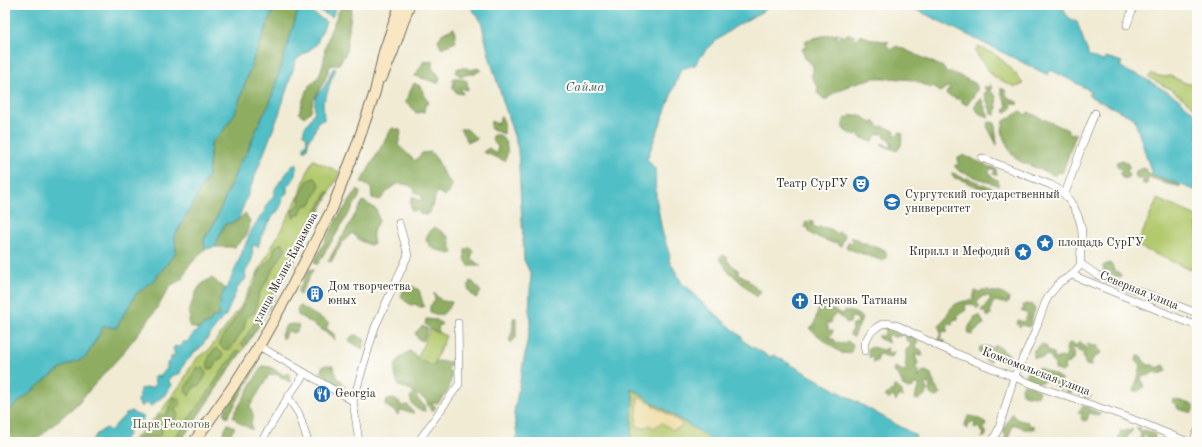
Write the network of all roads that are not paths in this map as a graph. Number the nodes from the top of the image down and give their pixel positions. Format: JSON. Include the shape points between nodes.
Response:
{"nodes":[{"id":1,"x":400,"y":5,"type":"edge"},
{"id":2,"x":409,"y":5,"type":"edge"},
{"id":3,"x":1134,"y":5,"type":"edge"},
{"id":4,"x":1127,"y":25,"type":"dead end"},
{"id":5,"x":375,"y":92,"type":"junction"},
{"id":6,"x":1095,"y":113,"type":"dead end"},
{"id":7,"x":982,"y":158,"type":"dead end"},
{"id":8,"x":1065,"y":194,"type":"junction"},
{"id":9,"x":399,"y":223,"type":"dead end"},
{"id":10,"x":1081,"y":264,"type":"junction"},
{"id":11,"x":1072,"y":275,"type":"junction"},
{"id":12,"x":1197,"y":313,"type":"edge"},
{"id":13,"x":458,"y":323,"type":"dead end"},
{"id":14,"x":1197,"y":326,"type":"edge"},
{"id":15,"x":259,"y":346,"type":"junction"},
{"id":16,"x":865,"y":351,"type":"dead end"},
{"id":17,"x":305,"y":373,"type":"junction"},
{"id":18,"x":1014,"y":377,"type":"junction"},
{"id":19,"x":288,"y":397,"type":"junction"},
{"id":20,"x":354,"y":401,"type":"junction"},
{"id":21,"x":999,"y":428,"type":"junction"},
{"id":22,"x":1197,"y":432,"type":"edge"},
{"id":23,"x":194,"y":442,"type":"edge"},
{"id":24,"x":261,"y":442,"type":"edge"},
{"id":25,"x":308,"y":442,"type":"edge"},
{"id":26,"x":359,"y":442,"type":"edge"},
{"id":27,"x":418,"y":442,"type":"edge"},
{"id":28,"x":992,"y":442,"type":"edge"},
{"id":29,"x":997,"y":442,"type":"edge"},
{"id":30,"x":1188,"y":442,"type":"edge"},
{"id":31,"x":1193,"y":442,"type":"edge"}],
"edges":[{"from":1,"to":5,"type":"main road","name":"улица Мелик-Карамова","via":[[382,58]]},
{"from":2,"to":5,"type":"main road","name":"улица Мелик-Карамова","via":[[386,71]]},
{"from":3,"to":4,"type":"street"},
{"from":5,"to":15,"type":"main road","name":"улица Мелик-Карамова","via":[[339,194]]},
{"from":6,"to":8,"type":"street"},
{"from":7,"to":8,"type":"street","via":[[1051,185]]},
{"from":8,"to":10,"type":"street","via":[[1082,229]]},
{"from":9,"to":20,"type":"street","via":[[408,255],[375,327]]},
{"from":10,"to":11,"type":"street"},
{"from":10,"to":12,"type":"street","via":[[1097,275]]},
{"from":11,"to":14,"type":"street","name":"Северная улица"},
{"from":11,"to":18,"type":"street","via":[[1060,282],[1050,294]]},
{"from":13,"to":27,"type":"street","via":[[459,384]]},
{"from":15,"to":17,"type":"street"},
{"from":15,"to":23,"type":"main road","name":"улица Мелик-Карамова"},
{"from":16,"to":18,"type":"street","name":"Комсомольская улица","via":[[864,344],[870,332],[882,324],[889,323]]},
{"from":17,"to":19,"type":"street"},
{"from":17,"to":20,"type":"street"},
{"from":18,"to":21,"type":"street"},
{"from":18,"to":30,"type":"street","name":"Комсомольская улица","via":[[1127,417]]},
{"from":19,"to":24,"type":"street"},
{"from":19,"to":25,"type":"street","via":[[299,414]]},
{"from":20,"to":26,"type":"street"},
{"from":21,"to":28,"type":"street"},
{"from":21,"to":29,"type":"street"},
{"from":22,"to":31,"type":"street"}]}
